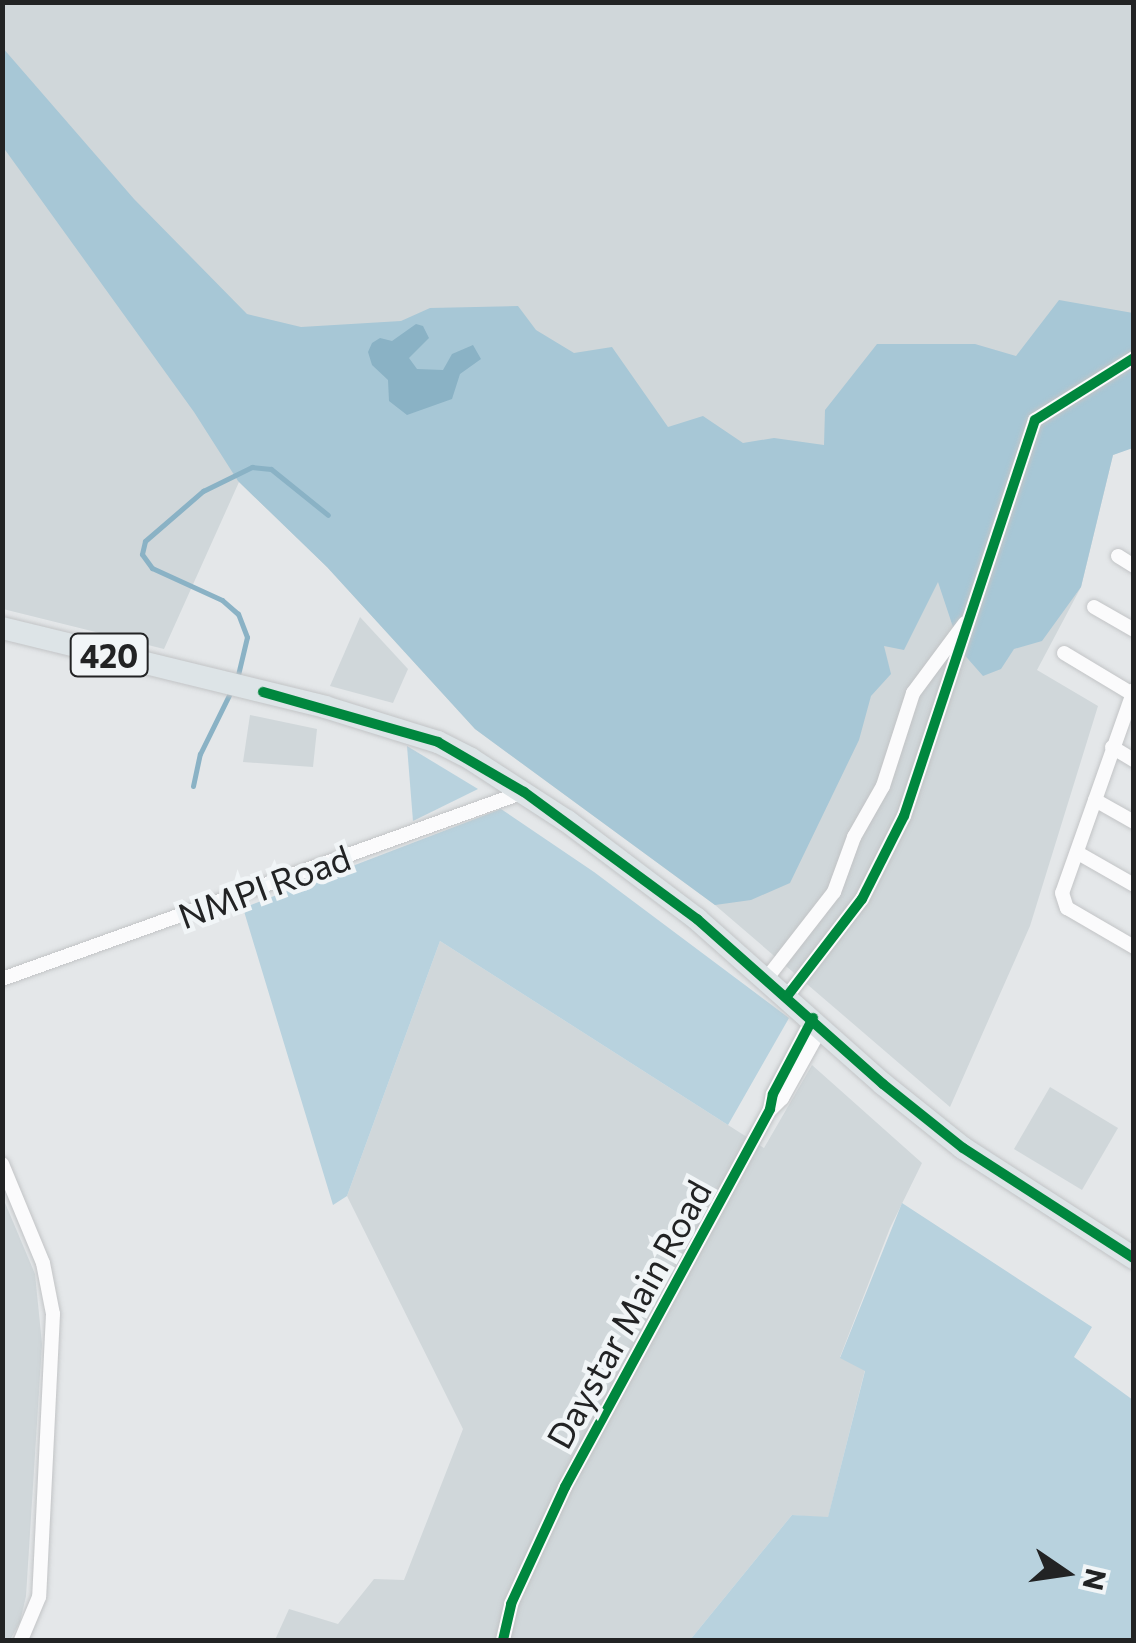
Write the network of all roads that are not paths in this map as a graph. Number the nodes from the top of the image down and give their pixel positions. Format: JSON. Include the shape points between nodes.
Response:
{"nodes":[{"id":1,"x":1134,"y":358,"type":"edge"},
{"id":2,"x":1118,"y":556,"type":"dead end"},
{"id":3,"x":1134,"y":566,"type":"edge"},
{"id":4,"x":1094,"y":607,"type":"dead end"},
{"id":5,"x":974,"y":610,"type":"junction"},
{"id":6,"x":2,"y":628,"type":"edge"},
{"id":7,"x":1134,"y":630,"type":"edge"},
{"id":8,"x":1064,"y":653,"type":"dead end"},
{"id":9,"x":1133,"y":693,"type":"edge"},
{"id":10,"x":1112,"y":748,"type":"junction"},
{"id":11,"x":1134,"y":760,"type":"edge"},
{"id":12,"x":524,"y":792,"type":"junction"},
{"id":13,"x":1095,"y":800,"type":"junction"},
{"id":14,"x":1134,"y":822,"type":"edge"},
{"id":15,"x":1078,"y":853,"type":"junction"},
{"id":16,"x":1134,"y":885,"type":"edge"},
{"id":17,"x":1134,"y":947,"type":"edge"},
{"id":18,"x":767,"y":978,"type":"junction"},
{"id":19,"x":2,"y":979,"type":"edge"},
{"id":20,"x":788,"y":995,"type":"junction"},
{"id":21,"x":817,"y":1022,"type":"junction"},
{"id":22,"x":2,"y":1164,"type":"edge"},
{"id":23,"x":1134,"y":1258,"type":"edge"},
{"id":24,"x":21,"y":1640,"type":"edge"},
{"id":25,"x":503,"y":1640,"type":"edge"}],
"edges":[{"from":1,"to":5,"type":"street","via":[[1034,420]]},
{"from":2,"to":3,"type":"street"},
{"from":4,"to":7,"type":"street"},
{"from":5,"to":18,"type":"street","via":[[913,693],[883,786],[834,892]]},
{"from":5,"to":20,"type":"street","via":[[904,816],[862,899]]},
{"from":6,"to":12,"type":"main road","number":"420","via":[[438,742]]},
{"from":8,"to":9,"type":"street"},
{"from":9,"to":10,"type":"street"},
{"from":10,"to":11,"type":"street"},
{"from":10,"to":13,"type":"street"},
{"from":12,"to":18,"type":"main road","number":"420"},
{"from":12,"to":19,"type":"street","name":"NMPI Road"},
{"from":13,"to":14,"type":"street"},
{"from":13,"to":15,"type":"street"},
{"from":15,"to":16,"type":"street"},
{"from":15,"to":17,"type":"street","via":[[1063,900]]},
{"from":18,"to":20,"type":"main road","number":"420"},
{"from":20,"to":21,"type":"main road","number":"420"},
{"from":21,"to":23,"type":"main road","number":"420","via":[[963,1148]]},
{"from":21,"to":25,"type":"street","name":"Daystar Main Road","via":[[782,1098],[770,1109],[564,1487],[511,1604]]},
{"from":22,"to":24,"type":"street","via":[[43,1263],[53,1314],[39,1598]]}]}
